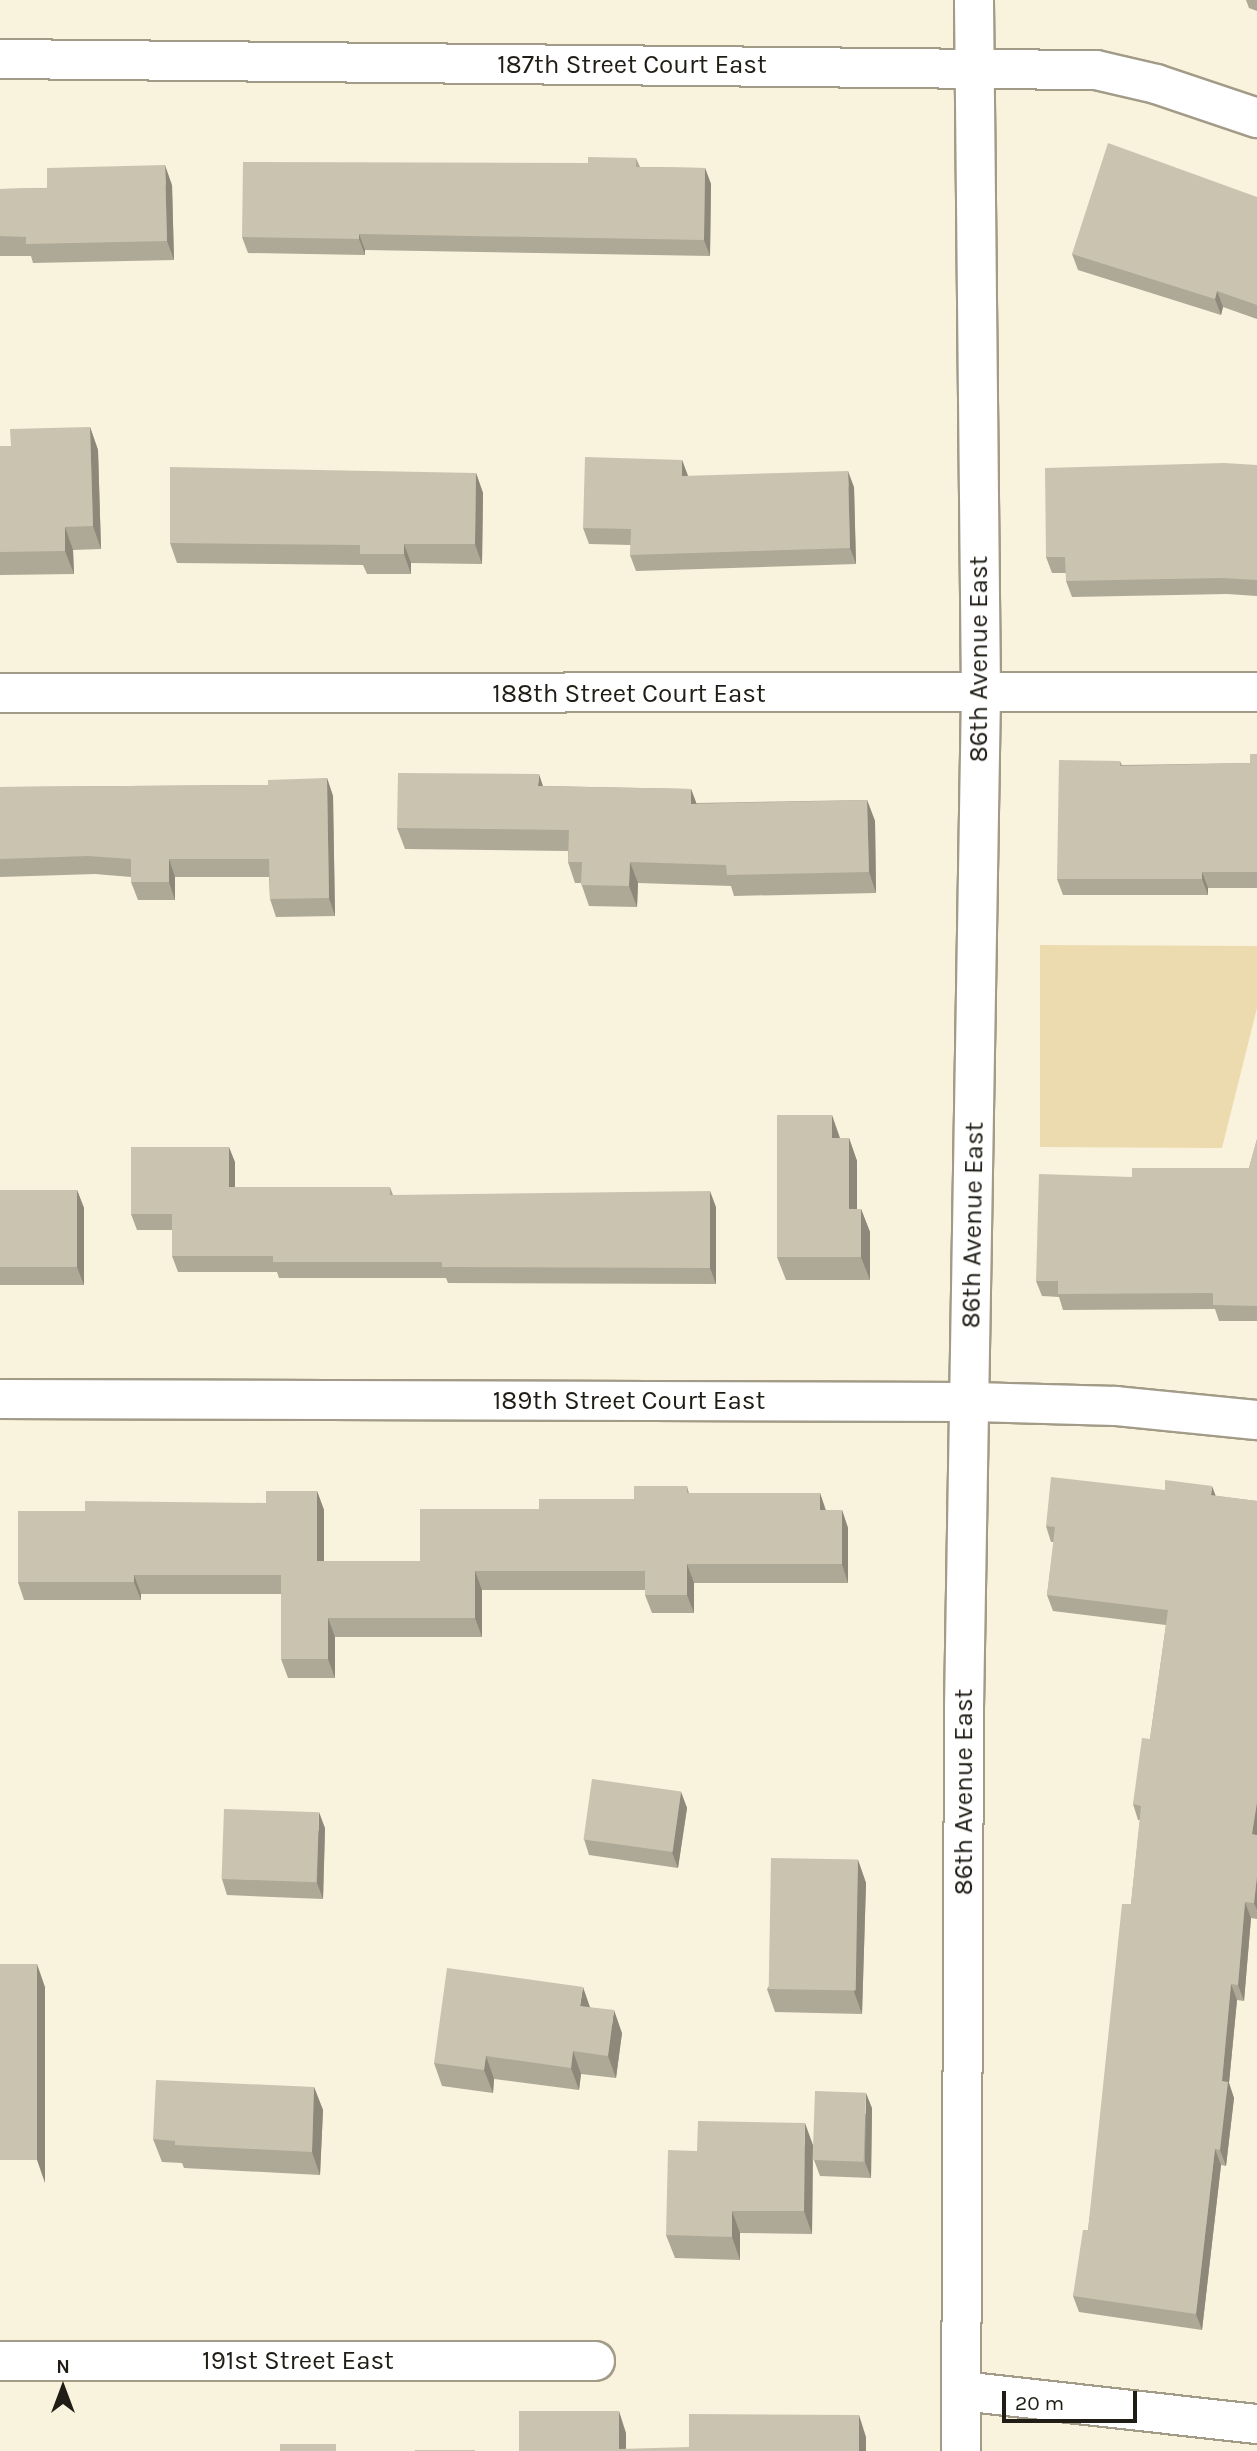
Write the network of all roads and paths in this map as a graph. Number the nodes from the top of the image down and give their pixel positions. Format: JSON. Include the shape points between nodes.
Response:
{"nodes":[{"id":1,"x":974,"y":0,"type":"edge"},
{"id":2,"x":0,"y":59,"type":"edge"},
{"id":3,"x":973,"y":68,"type":"junction"},
{"id":4,"x":1257,"y":118,"type":"edge"},
{"id":5,"x":1257,"y":692,"type":"edge"},
{"id":6,"x":0,"y":693,"type":"edge"},
{"id":7,"x":981,"y":694,"type":"junction"},
{"id":8,"x":0,"y":1399,"type":"edge"},
{"id":9,"x":971,"y":1402,"type":"junction"},
{"id":10,"x":1257,"y":1420,"type":"edge"},
{"id":11,"x":0,"y":2361,"type":"edge"},
{"id":12,"x":595,"y":2361,"type":"dead end"},
{"id":13,"x":961,"y":2391,"type":"junction"},
{"id":14,"x":1257,"y":2424,"type":"edge"},
{"id":15,"x":961,"y":2451,"type":"edge"}],
"edges":[{"from":1,"to":3,"type":"street","name":"86th Avenue East"},
{"from":2,"to":3,"type":"street","name":"187th Street Court East"},
{"from":3,"to":4,"type":"street","name":"187th Street Court East","via":[[1096,71],[1156,84]]},
{"from":3,"to":7,"type":"street","name":"86th Avenue East"},
{"from":5,"to":7,"type":"street","name":"188th Street Court East"},
{"from":6,"to":7,"type":"street","name":"188th Street Court East"},
{"from":7,"to":9,"type":"street","name":"86th Avenue East"},
{"from":8,"to":9,"type":"street","name":"189th Street Court East"},
{"from":9,"to":10,"type":"street","name":"189th Street Court East","via":[[1116,1406]]},
{"from":9,"to":13,"type":"street","name":"86th Avenue East","via":[[964,1708]]},
{"from":11,"to":12,"type":"street","name":"191st Street East"},
{"from":13,"to":14,"type":"street"},
{"from":13,"to":15,"type":"street","name":"86th Avenue East"}]}
